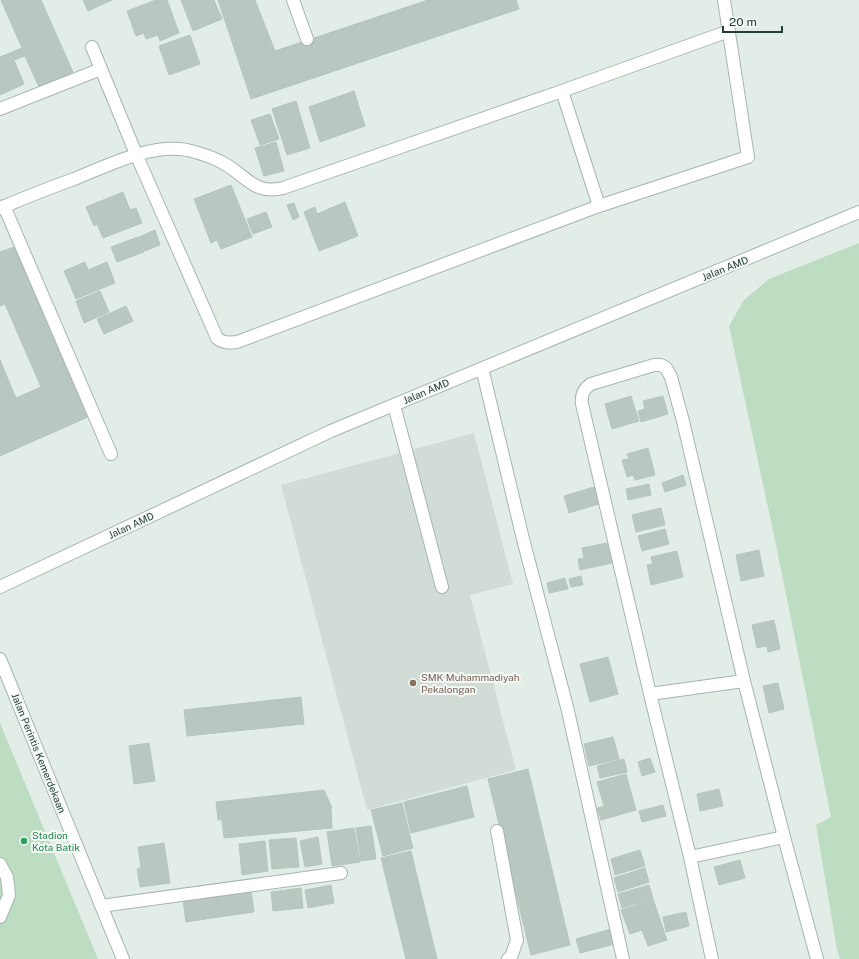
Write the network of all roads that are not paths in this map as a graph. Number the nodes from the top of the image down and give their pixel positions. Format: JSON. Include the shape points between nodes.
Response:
{"nodes":[{"id":1,"x":293,"y":0,"type":"edge"},
{"id":2,"x":724,"y":0,"type":"edge"},
{"id":3,"x":729,"y":31,"type":"junction"},
{"id":4,"x":307,"y":39,"type":"dead end"},
{"id":5,"x":92,"y":47,"type":"dead end"},
{"id":6,"x":101,"y":69,"type":"junction"},
{"id":7,"x":562,"y":91,"type":"junction"},
{"id":8,"x":0,"y":109,"type":"edge"},
{"id":9,"x":136,"y":154,"type":"junction"},
{"id":10,"x":599,"y":206,"type":"junction"},
{"id":11,"x":2,"y":207,"type":"edge"},
{"id":12,"x":859,"y":212,"type":"edge"},
{"id":13,"x":482,"y":368,"type":"junction"},
{"id":14,"x":394,"y":405,"type":"junction"},
{"id":15,"x":111,"y":454,"type":"dead end"},
{"id":16,"x":442,"y":586,"type":"dead end"},
{"id":17,"x":0,"y":587,"type":"edge"},
{"id":18,"x":0,"y":659,"type":"edge"},
{"id":19,"x":744,"y":681,"type":"junction"},
{"id":20,"x":650,"y":694,"type":"junction"},
{"id":21,"x":497,"y":831,"type":"dead end"},
{"id":22,"x":784,"y":837,"type":"junction"},
{"id":23,"x":690,"y":858,"type":"junction"},
{"id":24,"x":0,"y":864,"type":"edge"},
{"id":25,"x":341,"y":873,"type":"dead end"},
{"id":26,"x":101,"y":906,"type":"junction"},
{"id":27,"x":0,"y":917,"type":"edge"},
{"id":28,"x":123,"y":959,"type":"edge"},
{"id":29,"x":508,"y":959,"type":"edge"},
{"id":30,"x":622,"y":959,"type":"edge"},
{"id":31,"x":712,"y":959,"type":"edge"},
{"id":32,"x":817,"y":959,"type":"edge"}],
"edges":[{"from":1,"to":4,"type":"street"},
{"from":2,"to":3,"type":"street"},
{"from":3,"to":7,"type":"street"},
{"from":3,"to":10,"type":"street","via":[[748,157]]},
{"from":5,"to":6,"type":"street"},
{"from":6,"to":8,"type":"street"},
{"from":6,"to":9,"type":"street"},
{"from":7,"to":9,"type":"street","via":[[275,190],[258,188],[225,164],[187,150],[166,148]]},
{"from":7,"to":10,"type":"street"},
{"from":9,"to":10,"type":"street","via":[[216,338],[221,342],[238,342]]},
{"from":9,"to":11,"type":"street"},
{"from":11,"to":15,"type":"street"},
{"from":12,"to":13,"type":"street","name":"Jalan AMD"},
{"from":13,"to":14,"type":"street","name":"Jalan AMD"},
{"from":13,"to":30,"type":"street","via":[[568,711]]},
{"from":14,"to":16,"type":"street"},
{"from":14,"to":17,"type":"street","name":"Jalan AMD","via":[[331,431]]},
{"from":18,"to":26,"type":"street","name":"Jalan Perintis Kemerdekaan"},
{"from":19,"to":20,"type":"street"},
{"from":19,"to":20,"type":"street","via":[[671,377],[666,368],[654,365],[591,384],[581,396]]},
{"from":19,"to":22,"type":"street"},
{"from":20,"to":23,"type":"street"},
{"from":21,"to":29,"type":"street","via":[[517,940],[512,957]]},
{"from":22,"to":23,"type":"street"},
{"from":22,"to":32,"type":"street"},
{"from":23,"to":31,"type":"street"},
{"from":24,"to":27,"type":"street","via":[[7,877],[9,895]]},
{"from":25,"to":26,"type":"street"},
{"from":26,"to":28,"type":"street","name":"Jalan Perintis Kemerdekaan"}]}
